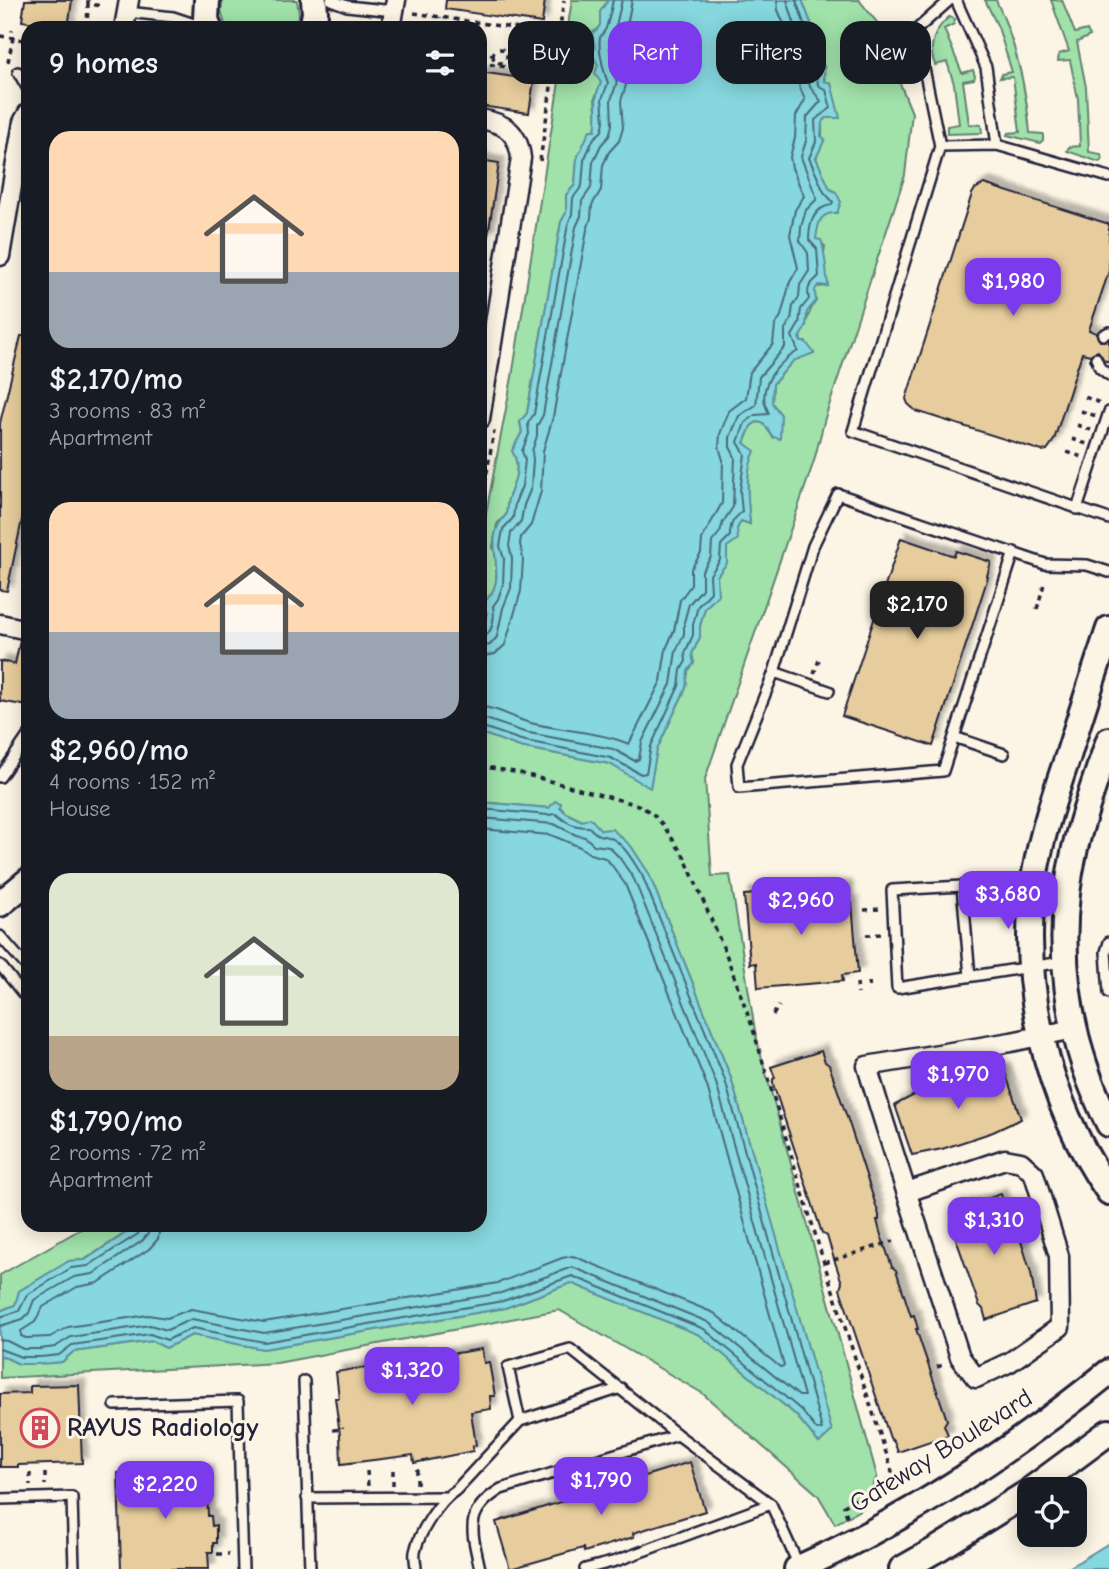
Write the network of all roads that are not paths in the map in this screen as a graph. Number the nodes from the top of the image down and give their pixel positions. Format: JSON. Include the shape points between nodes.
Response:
{"nodes":[{"id":1,"x":207,"y":0,"type":"edge"},
{"id":2,"x":314,"y":0,"type":"edge"},
{"id":3,"x":331,"y":0,"type":"edge"},
{"id":4,"x":950,"y":0,"type":"edge"},
{"id":5,"x":956,"y":0,"type":"edge"},
{"id":6,"x":127,"y":13,"type":"edge"},
{"id":7,"x":394,"y":13,"type":"edge"},
{"id":8,"x":186,"y":21,"type":"edge"},
{"id":9,"x":206,"y":21,"type":"edge"},
{"id":10,"x":313,"y":21,"type":"edge"},
{"id":11,"x":18,"y":72,"type":"dead end"},
{"id":12,"x":21,"y":77,"type":"edge"},
{"id":13,"x":487,"y":121,"type":"edge"},
{"id":14,"x":21,"y":134,"type":"edge"},
{"id":15,"x":997,"y":145,"type":"junction"},
{"id":16,"x":940,"y":146,"type":"junction"},
{"id":17,"x":1109,"y":177,"type":"edge"},
{"id":18,"x":0,"y":256,"type":"edge"},
{"id":19,"x":1096,"y":358,"type":"dead end"},
{"id":20,"x":487,"y":374,"type":"edge"},
{"id":21,"x":1109,"y":375,"type":"edge"},
{"id":22,"x":1109,"y":412,"type":"edge"},
{"id":23,"x":1077,"y":509,"type":"junction"},
{"id":24,"x":1109,"y":519,"type":"edge"},
{"id":25,"x":1014,"y":552,"type":"junction"},
{"id":26,"x":1109,"y":572,"type":"edge"},
{"id":27,"x":0,"y":625,"type":"edge"},
{"id":28,"x":1109,"y":629,"type":"edge"},
{"id":29,"x":21,"y":630,"type":"edge"},
{"id":30,"x":774,"y":672,"type":"junction"},
{"id":31,"x":829,"y":691,"type":"dead end"},
{"id":32,"x":954,"y":737,"type":"junction"},
{"id":33,"x":1109,"y":740,"type":"edge"},
{"id":34,"x":21,"y":746,"type":"edge"},
{"id":35,"x":1004,"y":754,"type":"dead end"},
{"id":36,"x":0,"y":777,"type":"edge"},
{"id":37,"x":21,"y":887,"type":"edge"},
{"id":38,"x":0,"y":904,"type":"edge"},
{"id":39,"x":0,"y":936,"type":"edge"},
{"id":40,"x":1109,"y":942,"type":"edge"},
{"id":41,"x":21,"y":960,"type":"edge"},
{"id":42,"x":1065,"y":962,"type":"junction"},
{"id":43,"x":0,"y":965,"type":"edge"},
{"id":44,"x":1031,"y":967,"type":"junction"},
{"id":45,"x":970,"y":976,"type":"junction"},
{"id":46,"x":21,"y":990,"type":"edge"},
{"id":47,"x":1109,"y":993,"type":"edge"},
{"id":48,"x":1074,"y":1029,"type":"junction"},
{"id":49,"x":1041,"y":1036,"type":"junction"},
{"id":50,"x":1109,"y":1124,"type":"edge"},
{"id":51,"x":906,"y":1192,"type":"junction"},
{"id":52,"x":1109,"y":1192,"type":"edge"},
{"id":53,"x":1109,"y":1372,"type":"edge"},
{"id":54,"x":304,"y":1381,"type":"dead end"},
{"id":55,"x":621,"y":1388,"type":"junction"},
{"id":56,"x":115,"y":1405,"type":"dead end"},
{"id":57,"x":520,"y":1421,"type":"junction"},
{"id":58,"x":1109,"y":1432,"type":"edge"},
{"id":59,"x":678,"y":1434,"type":"junction"},
{"id":60,"x":1048,"y":1477,"type":"edge"},
{"id":61,"x":444,"y":1497,"type":"junction"},
{"id":62,"x":307,"y":1498,"type":"junction"},
{"id":63,"x":0,"y":1499,"type":"edge"},
{"id":64,"x":1017,"y":1499,"type":"edge"},
{"id":65,"x":771,"y":1504,"type":"junction"},
{"id":66,"x":798,"y":1568,"type":"edge"},
{"id":67,"x":74,"y":1569,"type":"edge"},
{"id":68,"x":243,"y":1569,"type":"edge"},
{"id":69,"x":310,"y":1569,"type":"edge"},
{"id":70,"x":416,"y":1569,"type":"edge"},
{"id":71,"x":480,"y":1569,"type":"edge"},
{"id":72,"x":585,"y":1569,"type":"edge"},
{"id":73,"x":902,"y":1569,"type":"edge"}],
"edges":[{"from":1,"to":9,"type":"street"},
{"from":2,"to":10,"type":"street"},
{"from":3,"to":7,"type":"lane"},
{"from":4,"to":16,"type":"lane","via":[[916,30]]},
{"from":5,"to":15,"type":"lane","via":[[986,67]]},
{"from":6,"to":8,"type":"lane"},
{"from":11,"to":12,"type":"lane"},
{"from":13,"to":20,"type":"street","via":[[514,133],[521,158]]},
{"from":14,"to":18,"type":"street"},
{"from":15,"to":16,"type":"lane"},
{"from":15,"to":17,"type":"lane"},
{"from":16,"to":23,"type":"lane","via":[[853,431]]},
{"from":19,"to":21,"type":"lane"},
{"from":22,"to":23,"type":"lane"},
{"from":23,"to":24,"type":"lane"},
{"from":25,"to":26,"type":"lane","via":[[1045,564],[1087,565]]},
{"from":25,"to":30,"type":"lane","via":[[838,494],[813,546]]},
{"from":25,"to":32,"type":"lane"},
{"from":27,"to":29,"type":"street"},
{"from":28,"to":44,"type":"street","via":[[1042,839],[1032,896]]},
{"from":30,"to":31,"type":"lane"},
{"from":30,"to":32,"type":"lane","via":[[737,764],[739,788],[943,771]]},
{"from":32,"to":35,"type":"lane"},
{"from":33,"to":42,"type":"street","via":[[1075,848],[1065,914]]},
{"from":34,"to":36,"type":"lane"},
{"from":37,"to":38,"type":"street"},
{"from":39,"to":41,"type":"lane"},
{"from":40,"to":47,"type":"lane"},
{"from":42,"to":44,"type":"lane"},
{"from":42,"to":48,"type":"street"},
{"from":43,"to":46,"type":"lane"},
{"from":44,"to":45,"type":"lane"},
{"from":44,"to":49,"type":"street"},
{"from":45,"to":45,"type":"lane","via":[[897,988],[892,890],[962,886]]},
{"from":48,"to":49,"type":"street"},
{"from":48,"to":50,"type":"street","via":[[1090,1083]]},
{"from":49,"to":51,"type":"street","via":[[867,1066]]},
{"from":49,"to":52,"type":"street","via":[[1066,1114]]},
{"from":51,"to":51,"type":"street","via":[[960,1357],[976,1378],[1010,1362],[1060,1326],[1059,1256],[1034,1174],[1021,1163],[1005,1159]]},
{"from":53,"to":66,"type":"street","name":"Gateway Boulevard","via":[[939,1495]]},
{"from":54,"to":62,"type":"lane"},
{"from":55,"to":57,"type":"lane"},
{"from":55,"to":57,"type":"lane","via":[[570,1349],[508,1367]]},
{"from":55,"to":59,"type":"lane"},
{"from":56,"to":68,"type":"lane","via":[[238,1401]]},
{"from":57,"to":61,"type":"lane","via":[[456,1490]]},
{"from":58,"to":60,"type":"street"},
{"from":59,"to":65,"type":"lane"},
{"from":59,"to":71,"type":"lane","via":[[501,1489],[483,1500],[473,1518]]},
{"from":61,"to":62,"type":"lane"},
{"from":61,"to":70,"type":"lane","via":[[415,1551]]},
{"from":62,"to":69,"type":"lane"},
{"from":63,"to":67,"type":"lane","via":[[72,1497]]},
{"from":64,"to":73,"type":"street"},
{"from":65,"to":66,"type":"lane"},
{"from":65,"to":72,"type":"lane"}]}
